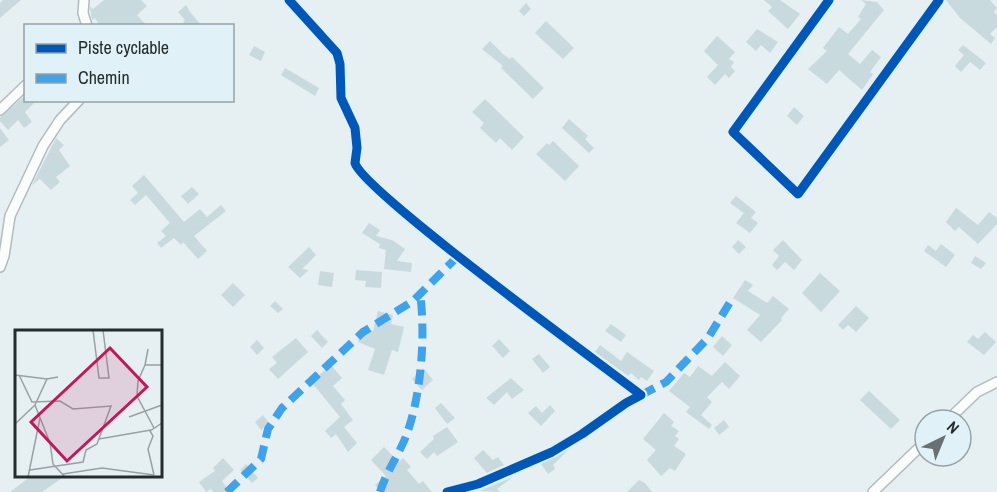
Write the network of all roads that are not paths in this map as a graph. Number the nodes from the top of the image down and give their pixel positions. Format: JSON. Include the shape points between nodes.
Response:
{"nodes":[{"id":1,"x":84,"y":0,"type":"edge"},
{"id":2,"x":289,"y":0,"type":"edge"},
{"id":3,"x":830,"y":0,"type":"edge"},
{"id":4,"x":939,"y":0,"type":"edge"},
{"id":5,"x":86,"y":24,"type":"edge"},
{"id":6,"x":24,"y":88,"type":"edge"},
{"id":7,"x":77,"y":102,"type":"edge"},
{"id":8,"x":0,"y":110,"type":"edge"},
{"id":9,"x":0,"y":267,"type":"edge"},
{"id":10,"x":997,"y":382,"type":"edge"},
{"id":11,"x":961,"y":408,"type":"edge"},
{"id":12,"x":913,"y":454,"type":"edge"},
{"id":13,"x":447,"y":492,"type":"edge"},
{"id":14,"x":873,"y":492,"type":"edge"}],
"edges":[{"from":1,"to":5,"type":"street"},
{"from":2,"to":13,"type":"street","via":[[337,53],[341,98],[355,128],[355,163],[364,178],[641,395],[552,452],[478,484]]},
{"from":3,"to":4,"type":"street","via":[[733,132],[798,194]]},
{"from":6,"to":8,"type":"street"},
{"from":7,"to":9,"type":"street","via":[[43,146],[10,216]]},
{"from":10,"to":11,"type":"street"},
{"from":12,"to":14,"type":"street"}]}
